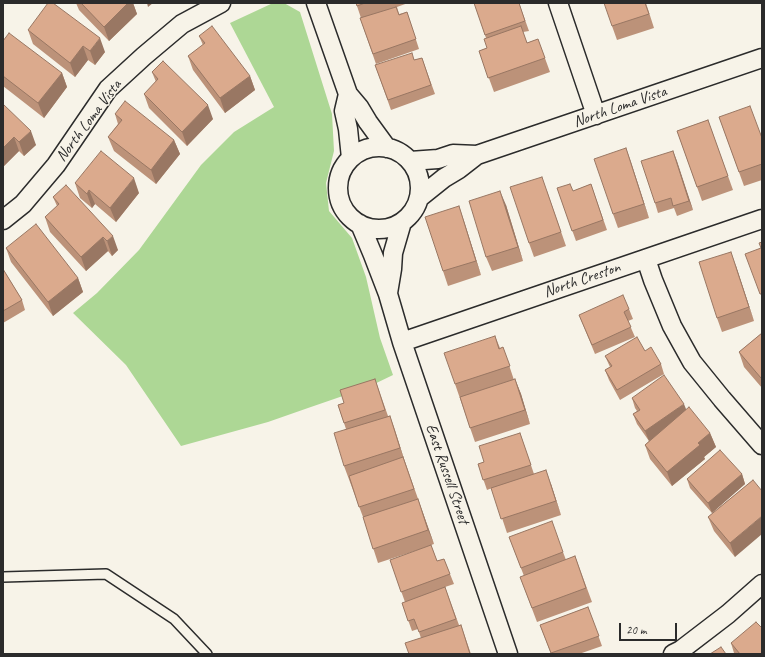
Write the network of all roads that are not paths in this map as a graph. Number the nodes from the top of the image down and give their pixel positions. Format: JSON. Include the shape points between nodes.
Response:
{"nodes":[{"id":1,"x":221,"y":3,"type":"edge"},
{"id":2,"x":316,"y":3,"type":"edge"},
{"id":3,"x":558,"y":3,"type":"edge"},
{"id":4,"x":762,"y":58,"type":"edge"},
{"id":5,"x":348,"y":94,"type":"junction"},
{"id":6,"x":596,"y":115,"type":"junction"},
{"id":7,"x":387,"y":148,"type":"junction"},
{"id":8,"x":477,"y":155,"type":"junction"},
{"id":9,"x":351,"y":158,"type":"junction"},
{"id":10,"x":410,"y":161,"type":"junction"},
{"id":11,"x":419,"y":198,"type":"junction"},
{"id":12,"x":762,"y":219,"type":"edge"},
{"id":13,"x":3,"y":220,"type":"edge"},
{"id":14,"x":402,"y":222,"type":"junction"},
{"id":15,"x":360,"y":224,"type":"junction"},
{"id":16,"x":646,"y":259,"type":"junction"},
{"id":17,"x":388,"y":294,"type":"junction"},
{"id":18,"x":402,"y":342,"type":"junction"},
{"id":19,"x":762,"y":445,"type":"edge"},
{"id":20,"x":3,"y":577,"type":"edge"},
{"id":21,"x":762,"y":584,"type":"edge"},
{"id":22,"x":206,"y":654,"type":"edge"},
{"id":23,"x":508,"y":654,"type":"edge"},
{"id":24,"x":673,"y":654,"type":"edge"}],
"edges":[{"from":1,"to":13,"type":"street","name":"North Loma Vista","via":[[182,24],[108,89],[56,165],[23,204]]},
{"from":2,"to":5,"type":"street"},
{"from":3,"to":6,"type":"street"},
{"from":4,"to":6,"type":"street","name":"North Loma Vista"},
{"from":5,"to":7,"type":"street"},
{"from":5,"to":9,"type":"street","via":[[344,111]]},
{"from":6,"to":8,"type":"street","name":"North Loma Vista"},
{"from":7,"to":9,"type":"street","via":[[362,151]]},
{"from":7,"to":10,"type":"street","via":[[400,153]]},
{"from":8,"to":10,"type":"street","name":"North Loma Vista","via":[[453,154],[438,159]]},
{"from":8,"to":11,"type":"street","name":"North Loma Vista"},
{"from":9,"to":15,"type":"street","via":[[339,179],[338,191],[347,214]]},
{"from":10,"to":11,"type":"street","via":[[417,172]]},
{"from":11,"to":14,"type":"street","via":[[410,216]]},
{"from":12,"to":16,"type":"street","name":"North Creston"},
{"from":14,"to":15,"type":"street","via":[[381,229]]},
{"from":14,"to":17,"type":"street","name":"East Russell Street","via":[[393,253]]},
{"from":15,"to":17,"type":"street","name":"East Russell Street"},
{"from":16,"to":18,"type":"street","name":"North Creston"},
{"from":16,"to":19,"type":"street","via":[[672,326],[692,362]]},
{"from":17,"to":18,"type":"street","name":"East Russell Street"},
{"from":18,"to":23,"type":"street","name":"East Russell Street"},
{"from":20,"to":22,"type":"lane","via":[[106,574],[174,619]]},
{"from":21,"to":24,"type":"street","via":[[728,614]]}]}
